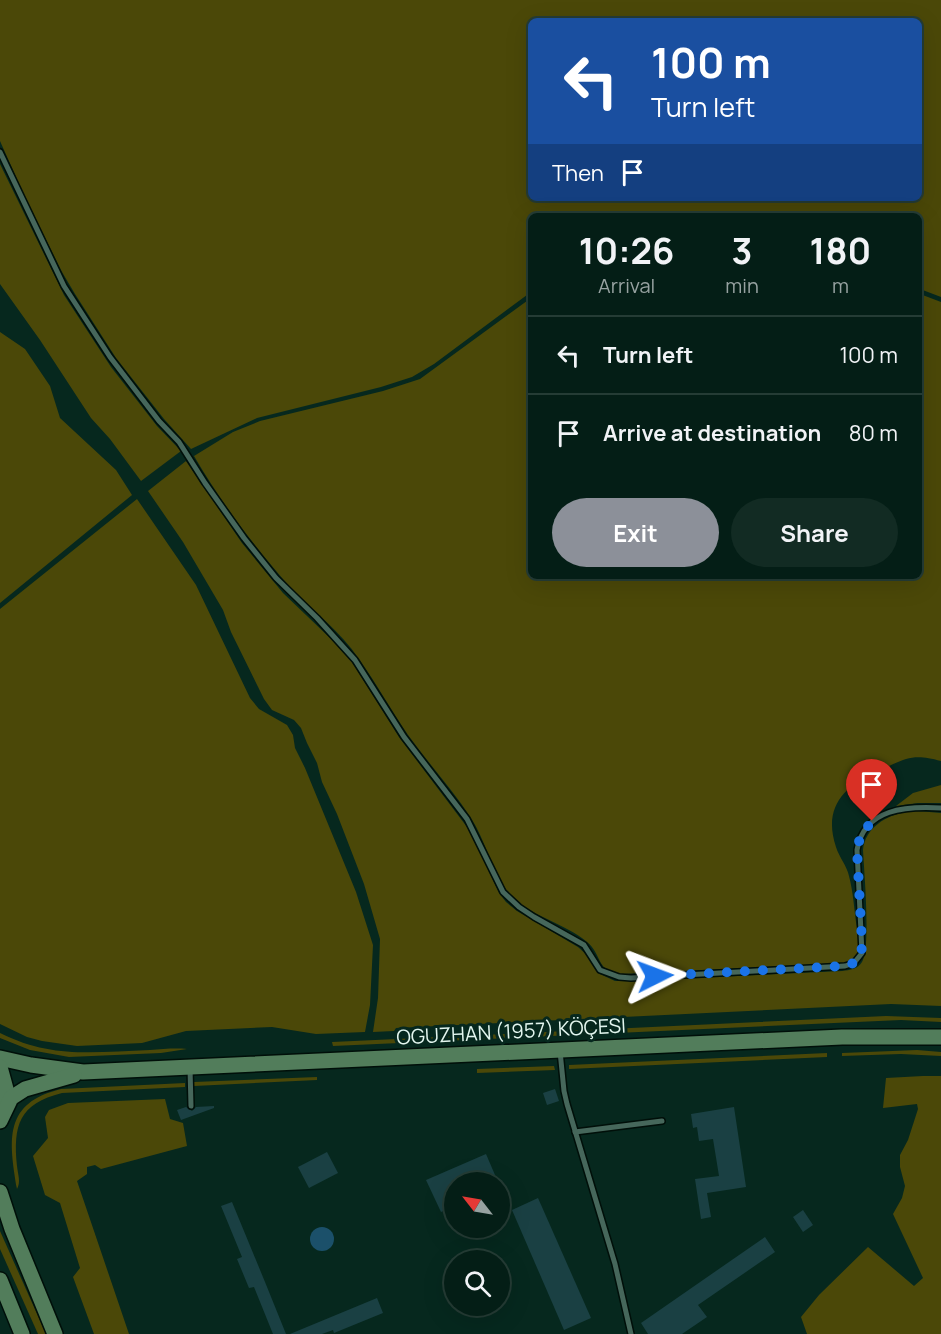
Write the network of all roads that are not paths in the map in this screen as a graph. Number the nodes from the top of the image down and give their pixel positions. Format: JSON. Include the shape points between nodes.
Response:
{"nodes":[{"id":1,"x":0,"y":153,"type":"edge"},
{"id":2,"x":941,"y":808,"type":"edge"},
{"id":3,"x":941,"y":1037,"type":"edge"},
{"id":4,"x":560,"y":1050,"type":"junction"},
{"id":5,"x":0,"y":1058,"type":"edge"},
{"id":6,"x":0,"y":1067,"type":"edge"},
{"id":7,"x":190,"y":1067,"type":"junction"},
{"id":8,"x":83,"y":1072,"type":"junction"},
{"id":9,"x":191,"y":1106,"type":"dead end"},
{"id":10,"x":0,"y":1120,"type":"edge"},
{"id":11,"x":662,"y":1121,"type":"dead end"},
{"id":12,"x":575,"y":1132,"type":"junction"},
{"id":13,"x":0,"y":1192,"type":"edge"},
{"id":14,"x":0,"y":1280,"type":"edge"},
{"id":15,"x":22,"y":1334,"type":"edge"},
{"id":16,"x":55,"y":1334,"type":"edge"},
{"id":17,"x":631,"y":1334,"type":"edge"}],
"edges":[{"from":1,"to":2,"type":"lane","via":[[64,286],[110,357],[189,455],[257,554],[355,660],[404,737],[466,819],[503,892],[519,907],[584,945],[600,970],[631,978],[850,965],[862,953],[857,850],[863,831],[888,813],[905,808]]},
{"from":3,"to":4,"type":"main road","name":"OGUZHAN (1957) KÖÇESI","via":[[842,1037]]},
{"from":4,"to":7,"type":"main road","name":"OGUZHAN (1957) KÖÇESI"},
{"from":4,"to":12,"type":"lane","via":[[564,1091]]},
{"from":5,"to":8,"type":"main road","name":"OGUZHAN (1957) KÖÇESI"},
{"from":6,"to":10,"type":"main road","via":[[6,1089]]},
{"from":7,"to":8,"type":"main road","name":"OGUZHAN (1957) KÖÇESI"},
{"from":7,"to":9,"type":"lane"},
{"from":8,"to":10,"type":"main road","name":"OGUZHAN (1957) KÖÇESI","via":[[25,1089],[11,1098]]},
{"from":11,"to":12,"type":"lane"},
{"from":12,"to":17,"type":"lane","via":[[615,1264]]},
{"from":13,"to":16,"type":"main road"},
{"from":14,"to":15,"type":"main road"}]}
